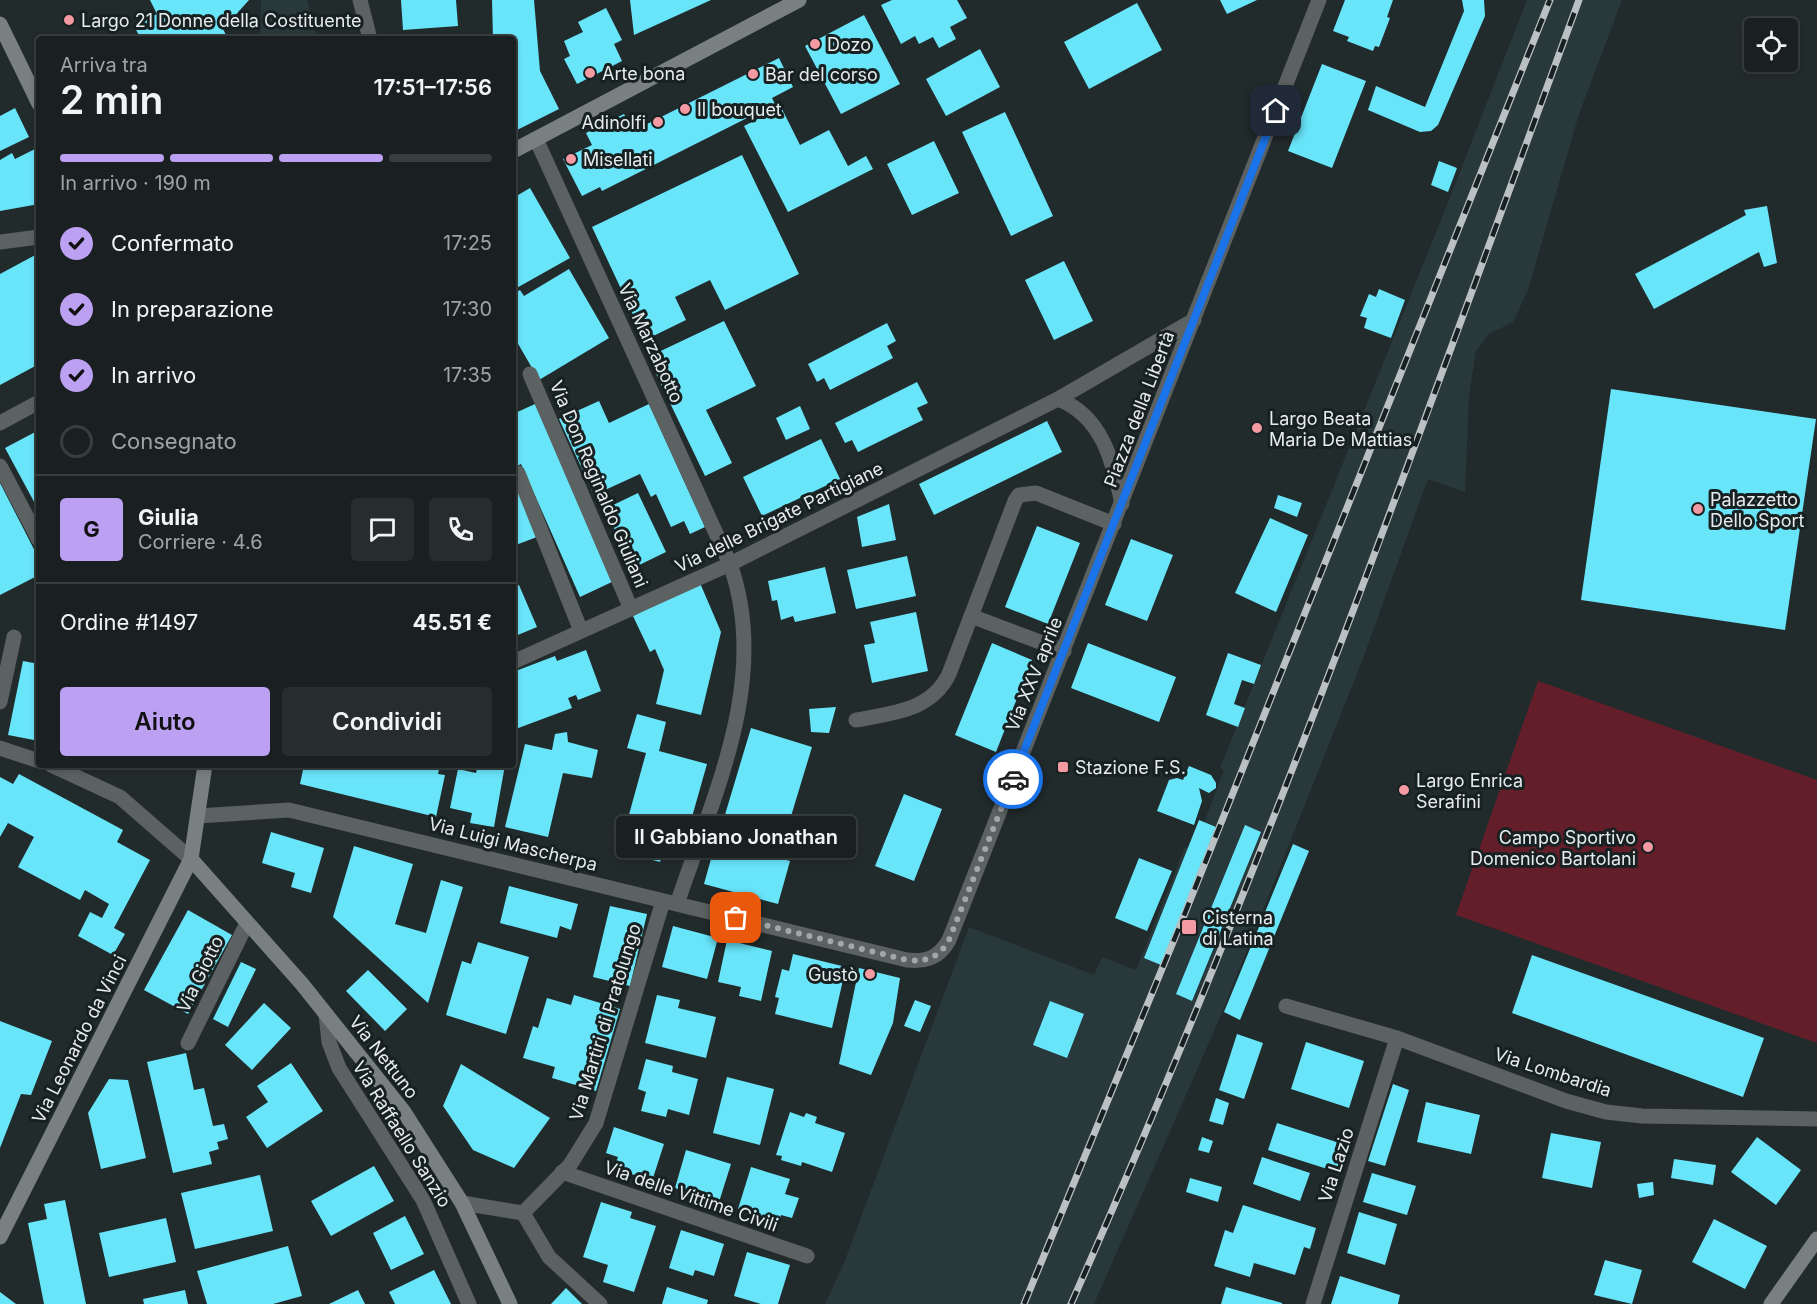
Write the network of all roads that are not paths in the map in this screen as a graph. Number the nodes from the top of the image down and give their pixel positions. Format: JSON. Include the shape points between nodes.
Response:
{"nodes":[{"id":1,"x":360,"y":0,"type":"edge"},
{"id":2,"x":799,"y":0,"type":"edge"},
{"id":3,"x":1319,"y":0,"type":"edge"},
{"id":4,"x":0,"y":24,"type":"edge"},
{"id":5,"x":369,"y":36,"type":"edge"},
{"id":6,"x":36,"y":98,"type":"edge"},
{"id":7,"x":536,"y":139,"type":"junction"},
{"id":8,"x":516,"y":149,"type":"edge"},
{"id":9,"x":36,"y":237,"type":"edge"},
{"id":10,"x":0,"y":242,"type":"edge"},
{"id":11,"x":1194,"y":320,"type":"junction"},
{"id":12,"x":530,"y":374,"type":"dead end"},
{"id":13,"x":1058,"y":399,"type":"junction"},
{"id":14,"x":36,"y":404,"type":"edge"},
{"id":15,"x":0,"y":423,"type":"edge"},
{"id":16,"x":0,"y":466,"type":"edge"},
{"id":17,"x":518,"y":473,"type":"dead end"},
{"id":18,"x":1122,"y":504,"type":"junction"},
{"id":19,"x":1114,"y":524,"type":"junction"},
{"id":20,"x":36,"y":534,"type":"edge"},
{"id":21,"x":730,"y":564,"type":"junction"},
{"id":22,"x":631,"y":609,"type":"junction"},
{"id":23,"x":971,"y":616,"type":"junction"},
{"id":24,"x":581,"y":631,"type":"junction"},
{"id":25,"x":14,"y":637,"type":"dead end"},
{"id":26,"x":1064,"y":651,"type":"junction"},
{"id":27,"x":516,"y":661,"type":"edge"},
{"id":28,"x":0,"y":702,"type":"edge"},
{"id":29,"x":856,"y":720,"type":"dead end"},
{"id":30,"x":0,"y":748,"type":"edge"},
{"id":31,"x":36,"y":760,"type":"edge"},
{"id":32,"x":57,"y":768,"type":"edge"},
{"id":33,"x":205,"y":768,"type":"edge"},
{"id":34,"x":198,"y":816,"type":"junction"},
{"id":35,"x":191,"y":859,"type":"junction"},
{"id":36,"x":670,"y":902,"type":"junction"},
{"id":37,"x":247,"y":923,"type":"junction"},
{"id":38,"x":902,"y":958,"type":"joint"},
{"id":39,"x":1286,"y":1006,"type":"dead end"},
{"id":40,"x":326,"y":1014,"type":"junction"},
{"id":41,"x":1397,"y":1038,"type":"junction"},
{"id":42,"x":188,"y":1043,"type":"dead end"},
{"id":43,"x":1817,"y":1119,"type":"edge"},
{"id":44,"x":562,"y":1172,"type":"junction"},
{"id":45,"x":462,"y":1203,"type":"junction"},
{"id":46,"x":523,"y":1213,"type":"junction"},
{"id":47,"x":0,"y":1237,"type":"edge"},
{"id":48,"x":1817,"y":1239,"type":"edge"},
{"id":49,"x":807,"y":1256,"type":"dead end"},
{"id":50,"x":470,"y":1304,"type":"edge"},
{"id":51,"x":510,"y":1304,"type":"edge"},
{"id":52,"x":600,"y":1304,"type":"edge"},
{"id":53,"x":1313,"y":1304,"type":"edge"},
{"id":54,"x":1771,"y":1304,"type":"edge"}],
"edges":[{"from":1,"to":5,"type":"street"},
{"from":2,"to":7,"type":"street"},
{"from":3,"to":11,"type":"street"},
{"from":4,"to":6,"type":"street"},
{"from":7,"to":8,"type":"street"},
{"from":7,"to":21,"type":"street","name":"Via Marzabotto"},
{"from":9,"to":10,"type":"street"},
{"from":11,"to":13,"type":"street","name":"Piazza della Libertà"},
{"from":11,"to":18,"type":"street","name":"Piazza della Libertà"},
{"from":12,"to":22,"type":"street","name":"Via Don Reginaldo Giuliani"},
{"from":13,"to":18,"type":"street","name":"Piazza della Libertà","via":[[1080,411],[1096,429],[1112,463]]},
{"from":13,"to":21,"type":"street","name":"Via delle Brigate Partigiane"},
{"from":14,"to":15,"type":"street"},
{"from":16,"to":20,"type":"street"},
{"from":17,"to":24,"type":"street"},
{"from":18,"to":19,"type":"street","name":"Via XXV aprile"},
{"from":19,"to":23,"type":"street","via":[[1036,493],[1019,495]]},
{"from":19,"to":26,"type":"street","name":"Via XXV aprile"},
{"from":21,"to":22,"type":"street","name":"Via delle Brigate Partigiane"},
{"from":21,"to":36,"type":"street","name":"Via Marzabotto","via":[[744,626],[742,690],[733,733]]},
{"from":22,"to":24,"type":"street","name":"Via delle Brigate Partigiane"},
{"from":23,"to":26,"type":"street"},
{"from":23,"to":29,"type":"street","via":[[949,674],[935,695],[911,709]]},
{"from":24,"to":27,"type":"street","name":"Via delle Brigate Partigiane"},
{"from":25,"to":28,"type":"street"},
{"from":26,"to":38,"type":"street","name":"Via XXV aprile","via":[[949,940],[930,959]]},
{"from":30,"to":31,"type":"street"},
{"from":32,"to":35,"type":"street","via":[[120,797]]},
{"from":33,"to":34,"type":"street","name":"Via Leonardo da Vinci"},
{"from":34,"to":35,"type":"street","name":"Via Leonardo da Vinci"},
{"from":34,"to":36,"type":"street","name":"Via Luigi Mascherpa","via":[[289,810]]},
{"from":35,"to":37,"type":"street","name":"Via Nettuno"},
{"from":35,"to":47,"type":"street","name":"Via Leonardo da Vinci"},
{"from":36,"to":38,"type":"street","name":"Via Luigi Mascherpa"},
{"from":36,"to":44,"type":"street","name":"Via Martiri di Pratolungo","via":[[603,1108],[583,1147]]},
{"from":37,"to":40,"type":"street","name":"Via Nettuno"},
{"from":37,"to":42,"type":"street","name":"Via Giotto"},
{"from":39,"to":41,"type":"street","name":"Via Lombardia"},
{"from":40,"to":45,"type":"street","name":"Via Nettuno","via":[[404,1112]]},
{"from":40,"to":50,"type":"street","name":"Via Raffaello Sanzio","via":[[331,1050],[343,1077],[423,1200]]},
{"from":41,"to":43,"type":"street","name":"Via Lombardia","via":[[1606,1112]]},
{"from":41,"to":53,"type":"street","name":"Via Lazio"},
{"from":44,"to":46,"type":"street","name":"Via Martiri di Pratolungo"},
{"from":44,"to":49,"type":"street","name":"Via delle Vittime Civili"},
{"from":45,"to":46,"type":"street"},
{"from":45,"to":51,"type":"street","name":"Via Nettuno"},
{"from":46,"to":52,"type":"street","via":[[549,1257]]},
{"from":48,"to":54,"type":"street"}]}
